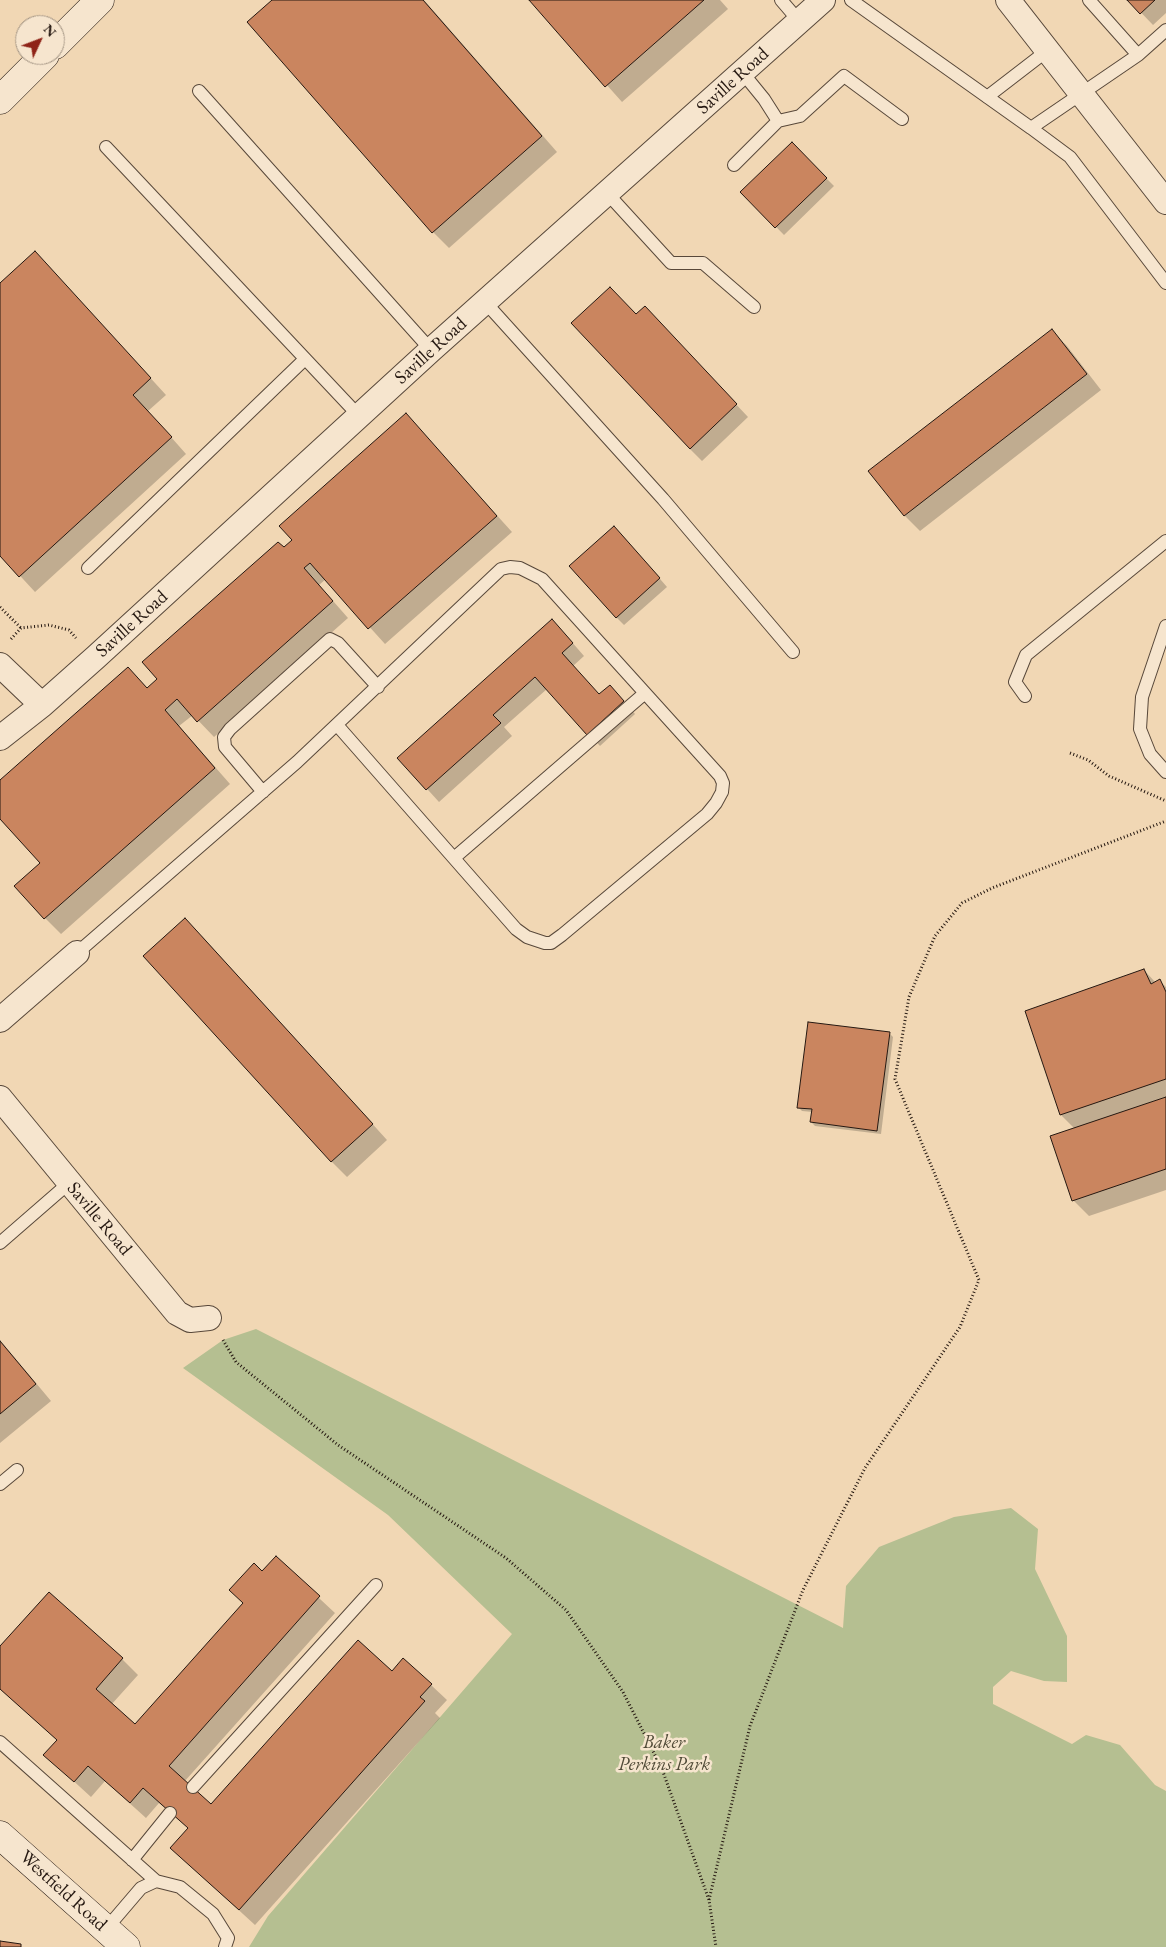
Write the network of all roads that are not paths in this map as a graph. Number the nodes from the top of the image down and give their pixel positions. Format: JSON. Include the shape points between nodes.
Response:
{"nodes":[{"id":1,"x":100,"y":0,"type":"edge"},
{"id":2,"x":781,"y":0,"type":"edge"},
{"id":3,"x":823,"y":0,"type":"edge"},
{"id":4,"x":851,"y":0,"type":"edge"},
{"id":5,"x":1008,"y":0,"type":"edge"},
{"id":6,"x":1089,"y":0,"type":"edge"},
{"id":7,"x":800,"y":21,"type":"junction"},
{"id":8,"x":1166,"y":30,"type":"edge"},
{"id":9,"x":65,"y":35,"type":"edge"},
{"id":10,"x":1048,"y":50,"type":"junction"},
{"id":11,"x":1138,"y":55,"type":"junction"},
{"id":12,"x":35,"y":65,"type":"edge"},
{"id":13,"x":742,"y":72,"type":"junction"},
{"id":14,"x":199,"y":91,"type":"dead end"},
{"id":15,"x":1081,"y":94,"type":"junction"},
{"id":16,"x":987,"y":97,"type":"junction"},
{"id":17,"x":0,"y":100,"type":"edge"},
{"id":18,"x":902,"y":119,"type":"dead end"},
{"id":19,"x":778,"y":121,"type":"junction"},
{"id":20,"x":1031,"y":128,"type":"junction"},
{"id":21,"x":106,"y":147,"type":"dead end"},
{"id":22,"x":734,"y":165,"type":"dead end"},
{"id":23,"x":607,"y":193,"type":"junction"},
{"id":24,"x":1166,"y":202,"type":"edge"},
{"id":25,"x":1166,"y":283,"type":"edge"},
{"id":26,"x":485,"y":302,"type":"junction"},
{"id":27,"x":754,"y":307,"type":"dead end"},
{"id":28,"x":431,"y":350,"type":"junction"},
{"id":29,"x":305,"y":359,"type":"junction"},
{"id":30,"x":359,"y":416,"type":"junction"},
{"id":31,"x":1166,"y":541,"type":"edge"},
{"id":32,"x":88,"y":568,"type":"dead end"},
{"id":33,"x":1166,"y":626,"type":"edge"},
{"id":34,"x":793,"y":652,"type":"dead end"},
{"id":35,"x":0,"y":665,"type":"edge"},
{"id":36,"x":378,"y":687,"type":"junction"},
{"id":37,"x":645,"y":693,"type":"junction"},
{"id":38,"x":1025,"y":696,"type":"dead end"},
{"id":39,"x":42,"y":705,"type":"junction"},
{"id":40,"x":337,"y":725,"type":"junction"},
{"id":41,"x":0,"y":738,"type":"edge"},
{"id":42,"x":1166,"y":772,"type":"edge"},
{"id":43,"x":263,"y":792,"type":"junction"},
{"id":44,"x":454,"y":858,"type":"junction"},
{"id":45,"x":77,"y":953,"type":"joint"},
{"id":46,"x":0,"y":1020,"type":"edge"},
{"id":47,"x":0,"y":1098,"type":"edge"},
{"id":48,"x":69,"y":1183,"type":"junction"},
{"id":49,"x":0,"y":1243,"type":"edge"},
{"id":50,"x":210,"y":1318,"type":"road end"},
{"id":51,"x":17,"y":1470,"type":"dead end"},
{"id":52,"x":0,"y":1484,"type":"edge"},
{"id":53,"x":376,"y":1585,"type":"dead end"},
{"id":54,"x":0,"y":1742,"type":"edge"},
{"id":55,"x":192,"y":1787,"type":"dead end"},
{"id":56,"x":170,"y":1813,"type":"dead end"},
{"id":57,"x":0,"y":1835,"type":"edge"},
{"id":58,"x":132,"y":1860,"type":"junction"},
{"id":59,"x":156,"y":1881,"type":"junction"},
{"id":60,"x":106,"y":1929,"type":"junction"},
{"id":61,"x":126,"y":1947,"type":"edge"},
{"id":62,"x":225,"y":1947,"type":"edge"}],
"edges":[{"from":1,"to":9,"type":"street"},
{"from":2,"to":7,"type":"lane"},
{"from":3,"to":7,"type":"street","name":"Saville Road"},
{"from":4,"to":16,"type":"lane"},
{"from":5,"to":10,"type":"street"},
{"from":6,"to":11,"type":"lane"},
{"from":7,"to":13,"type":"street","name":"Saville Road"},
{"from":8,"to":11,"type":"lane"},
{"from":10,"to":15,"type":"street"},
{"from":10,"to":16,"type":"lane"},
{"from":11,"to":15,"type":"lane"},
{"from":12,"to":17,"type":"street"},
{"from":13,"to":19,"type":"lane"},
{"from":13,"to":23,"type":"street","name":"Saville Road"},
{"from":14,"to":28,"type":"lane"},
{"from":15,"to":20,"type":"lane"},
{"from":15,"to":24,"type":"street"},
{"from":16,"to":20,"type":"lane"},
{"from":18,"to":19,"type":"lane","via":[[844,76],[800,116]]},
{"from":19,"to":22,"type":"lane"},
{"from":20,"to":25,"type":"lane","via":[[1070,157]]},
{"from":21,"to":29,"type":"lane"},
{"from":23,"to":26,"type":"street","name":"Saville Road"},
{"from":23,"to":27,"type":"lane","via":[[671,263],[703,263]]},
{"from":26,"to":28,"type":"street","name":"Saville Road"},
{"from":26,"to":34,"type":"lane","via":[[663,499]]},
{"from":28,"to":30,"type":"street","name":"Saville Road"},
{"from":29,"to":30,"type":"lane"},
{"from":29,"to":32,"type":"lane"},
{"from":30,"to":39,"type":"street","name":"Saville Road"},
{"from":31,"to":38,"type":"lane","via":[[1026,655],[1015,682]]},
{"from":33,"to":42,"type":"lane","via":[[1142,697],[1140,729],[1150,754]]},
{"from":35,"to":39,"type":"street"},
{"from":36,"to":37,"type":"lane","via":[[492,576],[500,569],[510,567],[526,570],[542,579]]},
{"from":36,"to":40,"type":"lane"},
{"from":36,"to":43,"type":"lane","via":[[338,643],[330,639],[230,728],[224,737],[225,747]]},
{"from":37,"to":44,"type":"lane"},
{"from":37,"to":44,"type":"lane","via":[[720,776],[722,792],[707,814],[551,943],[527,937],[516,929]]},
{"from":39,"to":41,"type":"street","name":"Saville Road"},
{"from":40,"to":43,"type":"lane"},
{"from":40,"to":44,"type":"lane"},
{"from":43,"to":45,"type":"lane"},
{"from":45,"to":46,"type":"street"},
{"from":47,"to":48,"type":"street","name":"Saville Road"},
{"from":48,"to":49,"type":"lane"},
{"from":48,"to":50,"type":"street","name":"Saville Road","via":[[177,1313],[190,1320]]},
{"from":51,"to":52,"type":"lane"},
{"from":53,"to":55,"type":"lane"},
{"from":54,"to":58,"type":"lane"},
{"from":56,"to":58,"type":"lane"},
{"from":57,"to":60,"type":"street","name":"Westfield Road"},
{"from":58,"to":59,"type":"lane"},
{"from":59,"to":60,"type":"lane","via":[[141,1888]]},
{"from":59,"to":62,"type":"lane","via":[[180,1887],[213,1914],[228,1938]]},
{"from":60,"to":61,"type":"street","name":"Westfield Road"}]}
